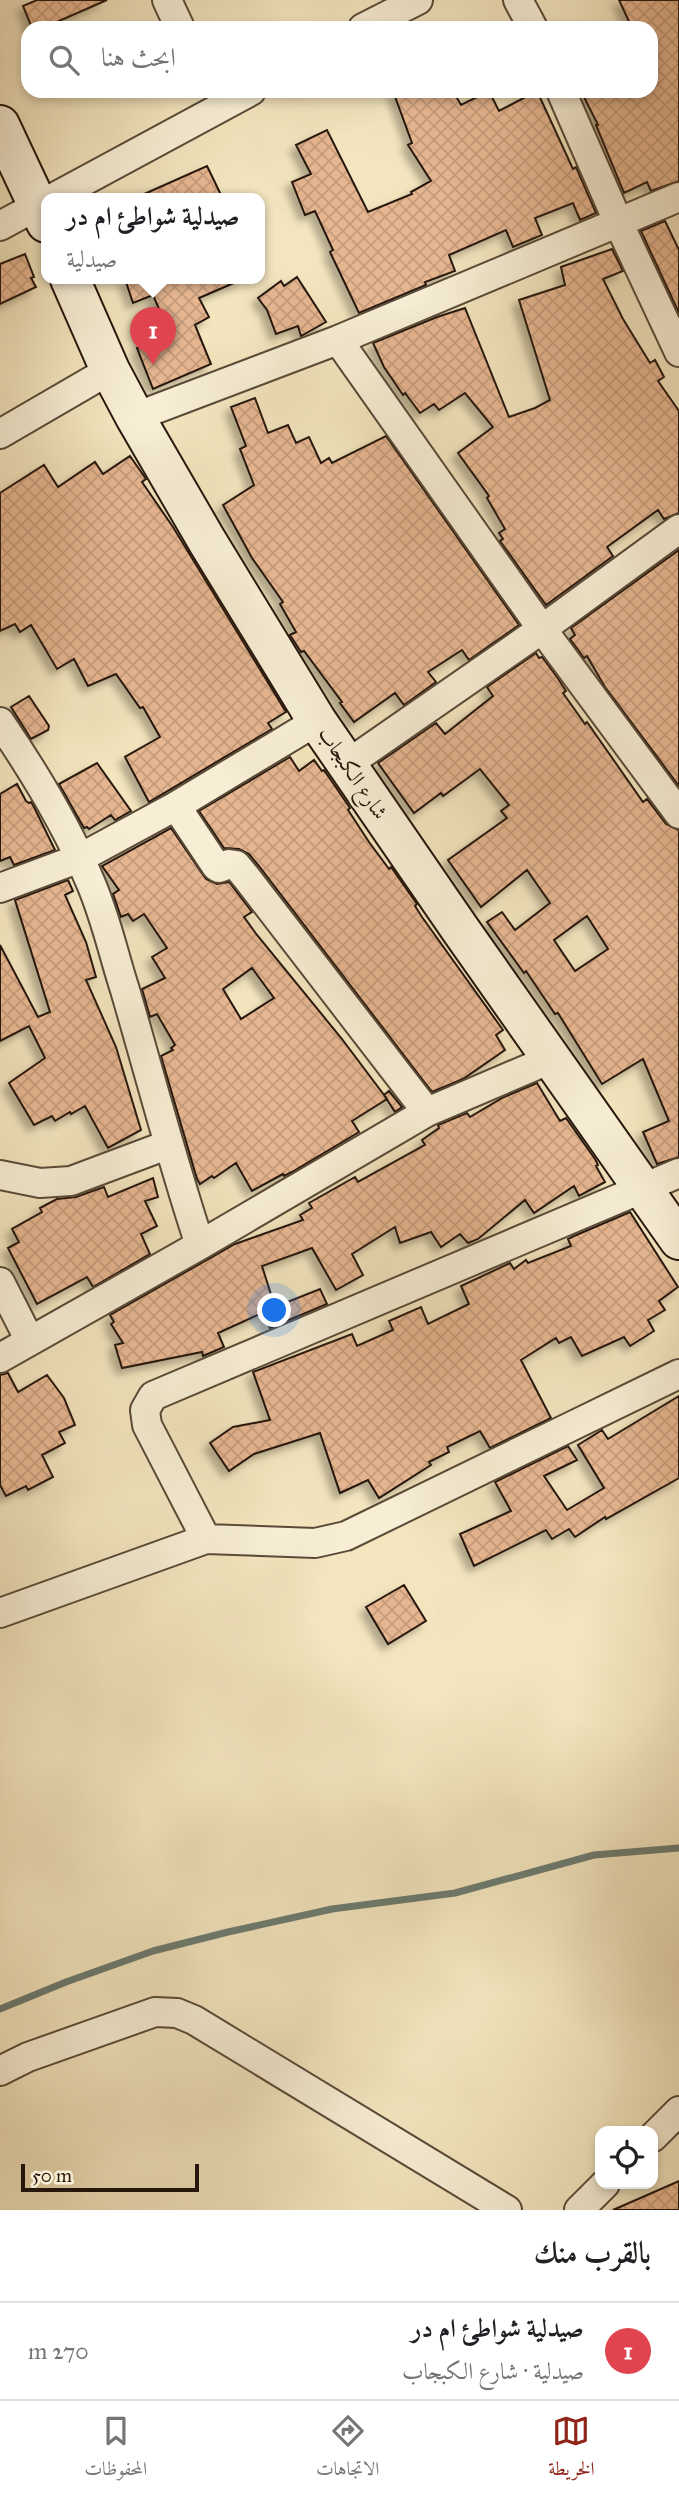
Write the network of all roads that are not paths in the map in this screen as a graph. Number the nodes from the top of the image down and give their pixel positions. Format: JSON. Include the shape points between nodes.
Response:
{"nodes":[{"id":1,"x":167,"y":0,"type":"edge"},
{"id":2,"x":418,"y":0,"type":"edge"},
{"id":3,"x":518,"y":0,"type":"edge"},
{"id":4,"x":177,"y":21,"type":"edge"},
{"id":5,"x":377,"y":21,"type":"edge"},
{"id":6,"x":529,"y":21,"type":"edge"},
{"id":7,"x":564,"y":98,"type":"edge"},
{"id":8,"x":213,"y":101,"type":"edge"},
{"id":9,"x":0,"y":125,"type":"edge"},
{"id":10,"x":68,"y":193,"type":"edge"},
{"id":11,"x":679,"y":197,"type":"edge"},
{"id":12,"x":41,"y":198,"type":"edge"},
{"id":13,"x":41,"y":209,"type":"edge"},
{"id":14,"x":619,"y":224,"type":"junction"},
{"id":15,"x":0,"y":226,"type":"edge"},
{"id":16,"x":73,"y":284,"type":"edge"},
{"id":17,"x":338,"y":340,"type":"junction"},
{"id":18,"x":679,"y":352,"type":"edge"},
{"id":19,"x":110,"y":370,"type":"junction"},
{"id":20,"x":135,"y":417,"type":"junction"},
{"id":21,"x":0,"y":434,"type":"edge"},
{"id":22,"x":679,"y":529,"type":"edge"},
{"id":23,"x":541,"y":629,"type":"junction"},
{"id":24,"x":317,"y":720,"type":"junction"},
{"id":25,"x":0,"y":722,"type":"edge"},
{"id":26,"x":346,"y":765,"type":"junction"},
{"id":27,"x":176,"y":806,"type":"junction"},
{"id":28,"x":679,"y":814,"type":"edge"},
{"id":29,"x":80,"y":858,"type":"junction"},
{"id":30,"x":0,"y":888,"type":"edge"},
{"id":31,"x":551,"y":1059,"type":"junction"},
{"id":32,"x":427,"y":1112,"type":"junction"},
{"id":33,"x":167,"y":1144,"type":"junction"},
{"id":34,"x":679,"y":1173,"type":"edge"},
{"id":35,"x":0,"y":1175,"type":"edge"},
{"id":36,"x":643,"y":1189,"type":"junction"},
{"id":37,"x":679,"y":1240,"type":"edge"},
{"id":38,"x":200,"y":1245,"type":"junction"},
{"id":39,"x":0,"y":1282,"type":"edge"},
{"id":40,"x":30,"y":1341,"type":"junction"},
{"id":41,"x":0,"y":1358,"type":"edge"},
{"id":42,"x":679,"y":1374,"type":"edge"},
{"id":43,"x":206,"y":1539,"type":"junction"},
{"id":44,"x":0,"y":1613,"type":"edge"},
{"id":45,"x":0,"y":2070,"type":"edge"},
{"id":46,"x":679,"y":2111,"type":"edge"},
{"id":47,"x":658,"y":2132,"type":"edge"},
{"id":48,"x":601,"y":2189,"type":"edge"},
{"id":49,"x":507,"y":2210,"type":"edge"},
{"id":50,"x":579,"y":2210,"type":"edge"}],
"edges":[{"from":1,"to":4,"type":"street"},
{"from":2,"to":5,"type":"street"},
{"from":3,"to":6,"type":"street"},
{"from":7,"to":14,"type":"street"},
{"from":8,"to":10,"type":"street"},
{"from":9,"to":12,"type":"main road"},
{"from":11,"to":14,"type":"street"},
{"from":13,"to":15,"type":"street"},
{"from":14,"to":17,"type":"street"},
{"from":14,"to":18,"type":"street"},
{"from":16,"to":19,"type":"main road","name":"شارع الكبجاب"},
{"from":17,"to":20,"type":"street"},
{"from":17,"to":23,"type":"street"},
{"from":19,"to":20,"type":"main road","name":"شارع الكبجاب"},
{"from":19,"to":21,"type":"street"},
{"from":20,"to":24,"type":"main road","name":"شارع الكبجاب"},
{"from":22,"to":23,"type":"street"},
{"from":23,"to":26,"type":"street"},
{"from":23,"to":28,"type":"street"},
{"from":24,"to":26,"type":"main road","name":"شارع الكبجاب"},
{"from":24,"to":27,"type":"street"},
{"from":25,"to":29,"type":"street"},
{"from":26,"to":31,"type":"main road","name":"شارع الكبجاب"},
{"from":27,"to":29,"type":"street"},
{"from":27,"to":32,"type":"street","via":[[216,866],[236,865],[246,877]]},
{"from":29,"to":30,"type":"street"},
{"from":29,"to":33,"type":"street","via":[[99,903]]},
{"from":31,"to":32,"type":"street"},
{"from":31,"to":36,"type":"main road","name":"شارع الكبجاب"},
{"from":32,"to":38,"type":"street"},
{"from":33,"to":35,"type":"street","via":[[71,1181],[40,1183]]},
{"from":33,"to":38,"type":"street"},
{"from":34,"to":36,"type":"street"},
{"from":36,"to":37,"type":"main road","name":"شارع الكبجاب"},
{"from":36,"to":43,"type":"street","via":[[153,1396],[145,1410],[147,1425]]},
{"from":38,"to":40,"type":"street"},
{"from":39,"to":40,"type":"street"},
{"from":40,"to":41,"type":"street"},
{"from":42,"to":43,"type":"street","via":[[346,1536],[315,1544]]},
{"from":43,"to":44,"type":"street"},
{"from":45,"to":49,"type":"street","via":[[155,2012],[177,2013]]},
{"from":46,"to":47,"type":"street"},
{"from":48,"to":50,"type":"street"}]}
